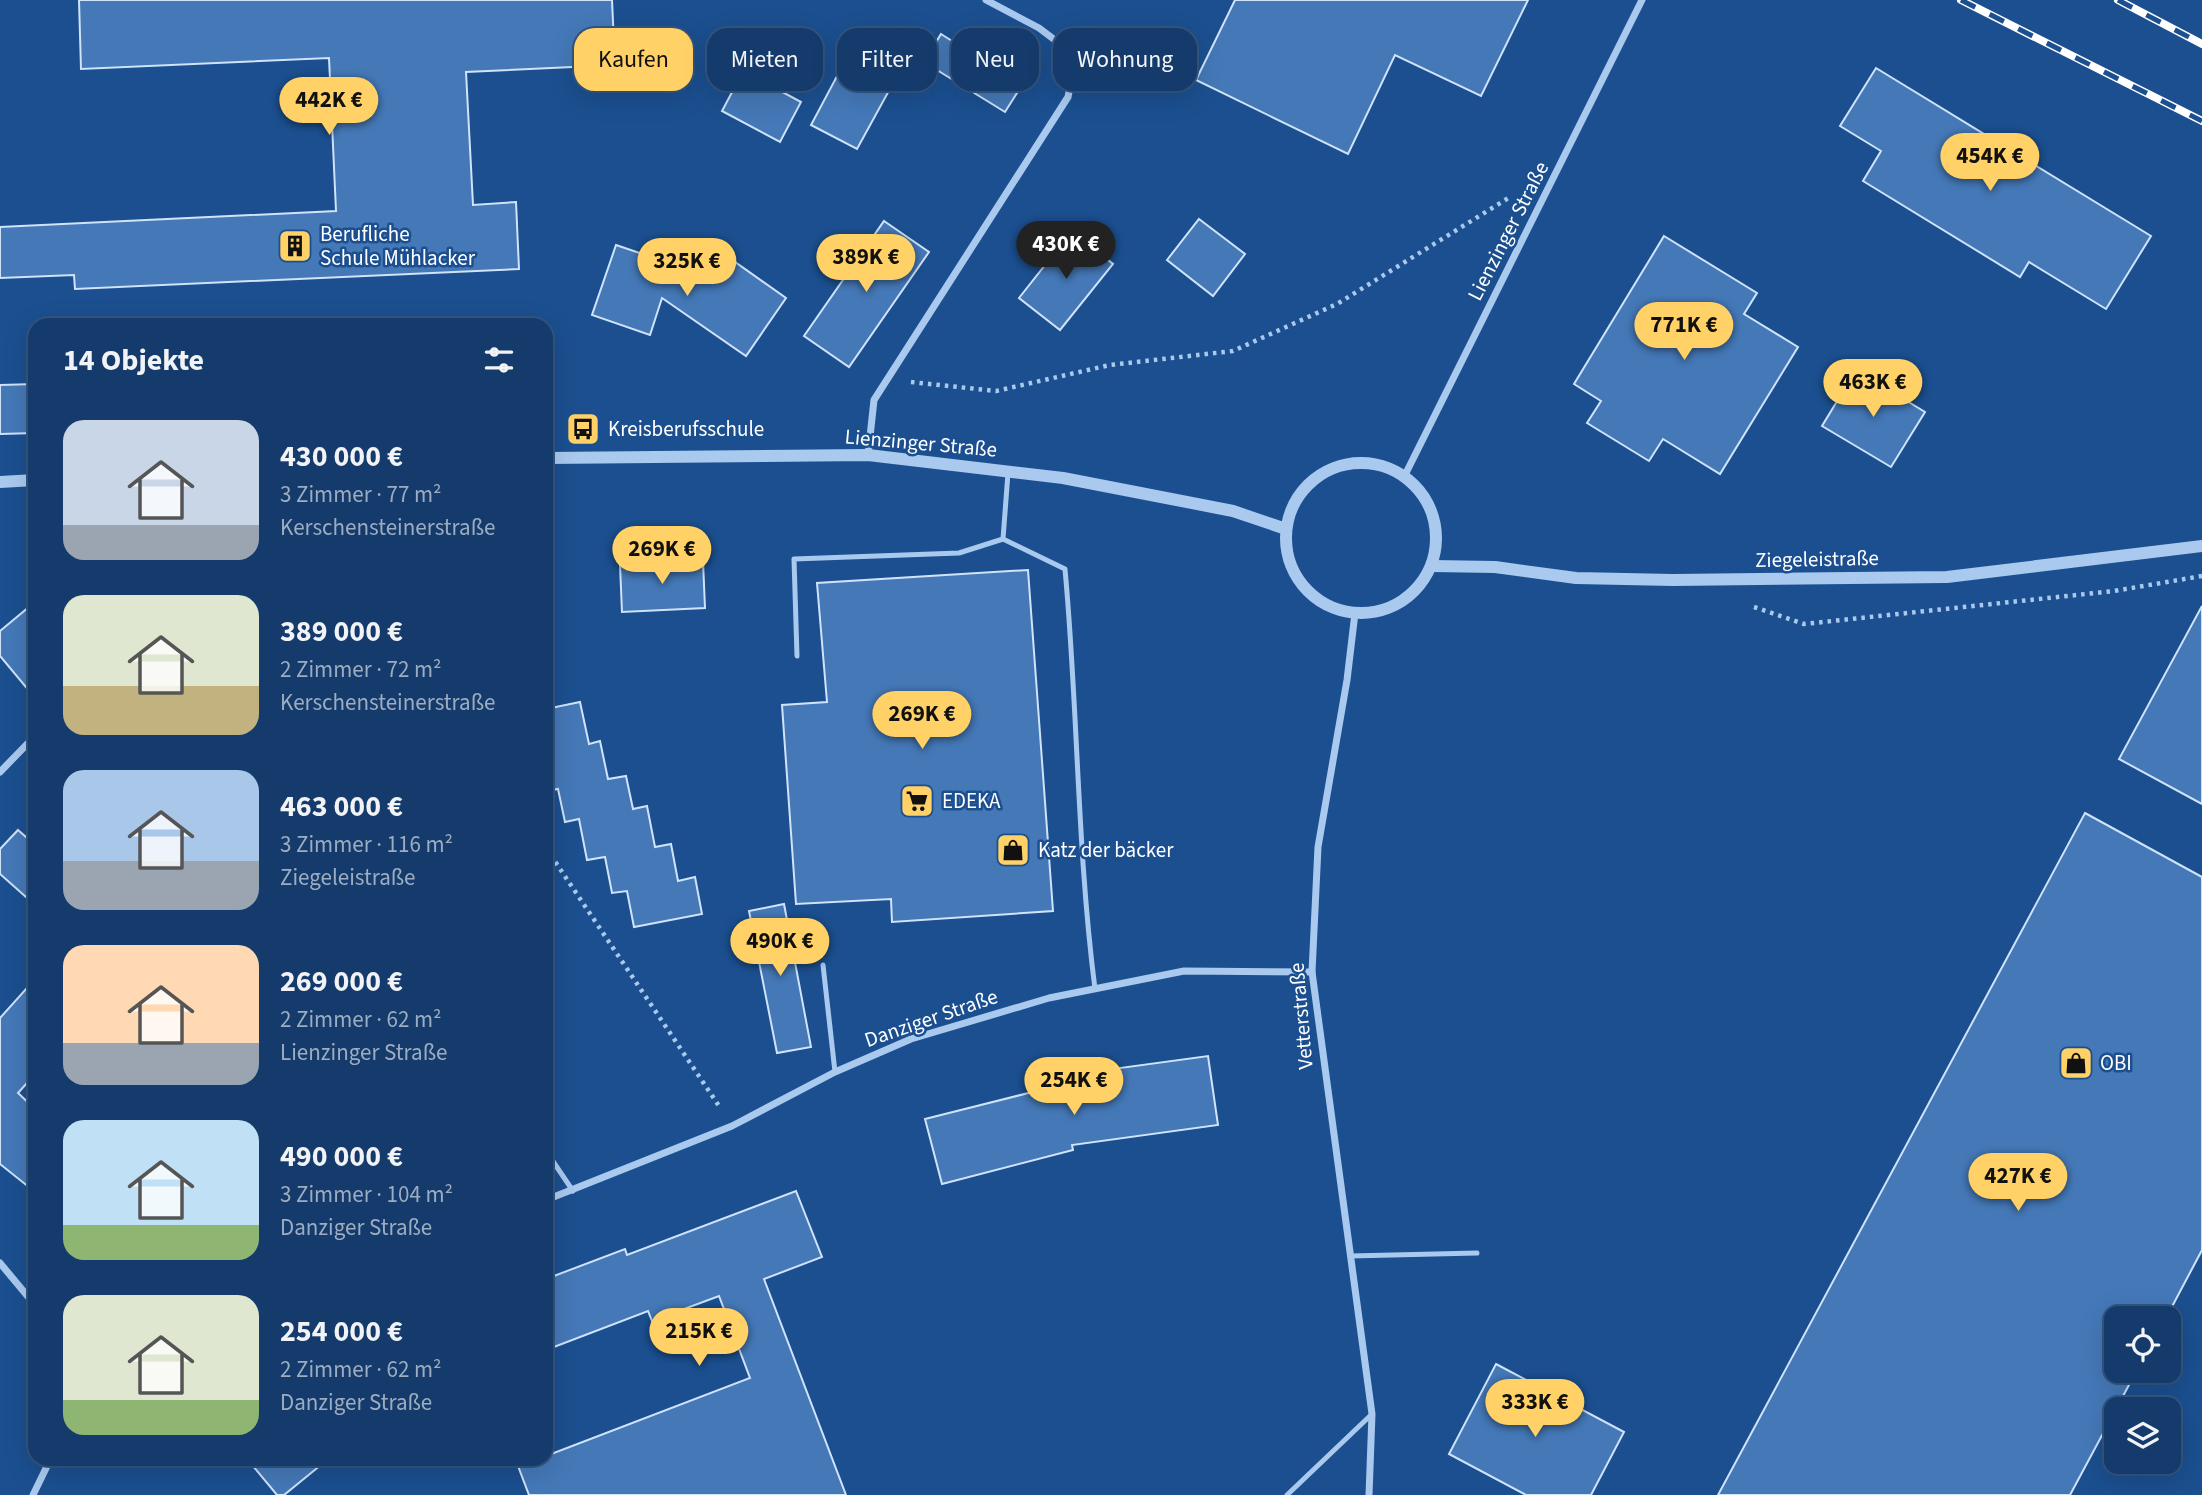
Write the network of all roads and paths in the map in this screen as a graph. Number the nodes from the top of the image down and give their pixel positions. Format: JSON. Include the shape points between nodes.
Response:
{"nodes":[{"id":1,"x":986,"y":0,"type":"edge"},
{"id":2,"x":1642,"y":0,"type":"edge"},
{"id":3,"x":1510,"y":197,"type":"dead end"},
{"id":4,"x":888,"y":379,"type":"junction"},
{"id":5,"x":868,"y":455,"type":"junction"},
{"id":6,"x":553,"y":458,"type":"edge"},
{"id":7,"x":1008,"y":469,"type":"junction"},
{"id":8,"x":1404,"y":477,"type":"junction"},
{"id":9,"x":28,"y":480,"type":"edge"},
{"id":10,"x":0,"y":482,"type":"edge"},
{"id":11,"x":1286,"y":530,"type":"junction"},
{"id":12,"x":1003,"y":539,"type":"junction"},
{"id":13,"x":2202,"y":546,"type":"edge"},
{"id":14,"x":1432,"y":566,"type":"junction"},
{"id":15,"x":2202,"y":576,"type":"edge"},
{"id":16,"x":1354,"y":614,"type":"junction"},
{"id":17,"x":1804,"y":624,"type":"dead end"},
{"id":18,"x":797,"y":656,"type":"dead end"},
{"id":19,"x":28,"y":743,"type":"edge"},
{"id":20,"x":0,"y":772,"type":"edge"},
{"id":21,"x":553,"y":858,"type":"edge"},
{"id":22,"x":823,"y":965,"type":"dead end"},
{"id":23,"x":1312,"y":972,"type":"junction"},
{"id":24,"x":1095,"y":989,"type":"junction"},
{"id":25,"x":835,"y":1072,"type":"junction"},
{"id":26,"x":732,"y":1126,"type":"junction"},
{"id":27,"x":553,"y":1161,"type":"edge"},
{"id":28,"x":573,"y":1191,"type":"junction"},
{"id":29,"x":553,"y":1198,"type":"edge"},
{"id":30,"x":1477,"y":1252,"type":"dead end"},
{"id":31,"x":1350,"y":1256,"type":"junction"},
{"id":32,"x":0,"y":1263,"type":"edge"},
{"id":33,"x":28,"y":1297,"type":"edge"},
{"id":34,"x":1372,"y":1414,"type":"junction"},
{"id":35,"x":47,"y":1466,"type":"edge"},
{"id":36,"x":1369,"y":1494,"type":"edge"},
{"id":37,"x":33,"y":1495,"type":"edge"},
{"id":38,"x":1287,"y":1495,"type":"edge"},
{"id":39,"x":1379,"y":1495,"type":"edge"}],
"edges":[{"from":1,"to":4,"type":"street","via":[[1039,28],[1076,56],[1068,97]]},
{"from":2,"to":8,"type":"street","name":"Lienzinger Straße"},
{"from":3,"to":4,"type":"path","via":[[1337,304],[1233,351],[1110,365],[996,391]]},
{"from":4,"to":5,"type":"street","via":[[874,400]]},
{"from":5,"to":6,"type":"street","name":"Lienzinger Straße"},
{"from":5,"to":7,"type":"street","name":"Lienzinger Straße"},
{"from":7,"to":11,"type":"street","name":"Lienzinger Straße","via":[[1233,511]]},
{"from":7,"to":12,"type":"lane"},
{"from":8,"to":11,"type":"street","via":[[1381,466],[1355,463],[1330,470],[1309,484],[1293,505]]},
{"from":8,"to":14,"type":"street","via":[[1422,494],[1434,517],[1437,542]]},
{"from":9,"to":10,"type":"street"},
{"from":11,"to":16,"type":"street","via":[[1287,554],[1296,576],[1332,608]]},
{"from":12,"to":18,"type":"lane","via":[[959,553],[793,559]]},
{"from":12,"to":24,"type":"lane","via":[[1065,569]]},
{"from":13,"to":14,"type":"street","name":"Ziegeleistraße","via":[[1947,577],[1576,578],[1495,567]]},
{"from":14,"to":16,"type":"street","via":[[1419,587],[1401,603],[1379,612]]},
{"from":15,"to":17,"type":"path","via":[[2114,591]]},
{"from":16,"to":23,"type":"street","name":"Vetterstraße","via":[[1318,847]]},
{"from":19,"to":20,"type":"street"},
{"from":21,"to":26,"type":"path"},
{"from":22,"to":25,"type":"lane"},
{"from":23,"to":24,"type":"street","name":"Danziger Straße","via":[[1184,971]]},
{"from":23,"to":31,"type":"street","name":"Vetterstraße"},
{"from":24,"to":25,"type":"street","name":"Danziger Straße","via":[[911,1039]]},
{"from":25,"to":26,"type":"street","name":"Danziger Straße"},
{"from":26,"to":28,"type":"street","name":"Danziger Straße"},
{"from":27,"to":28,"type":"lane"},
{"from":28,"to":29,"type":"street","name":"Danziger Straße"},
{"from":30,"to":31,"type":"lane"},
{"from":31,"to":34,"type":"street","name":"Vetterstraße"},
{"from":32,"to":33,"type":"street"},
{"from":34,"to":36,"type":"street","name":"Vetterstraße"},
{"from":34,"to":38,"type":"lane"},
{"from":35,"to":37,"type":"street"},
{"from":36,"to":39,"type":"lane"}]}
